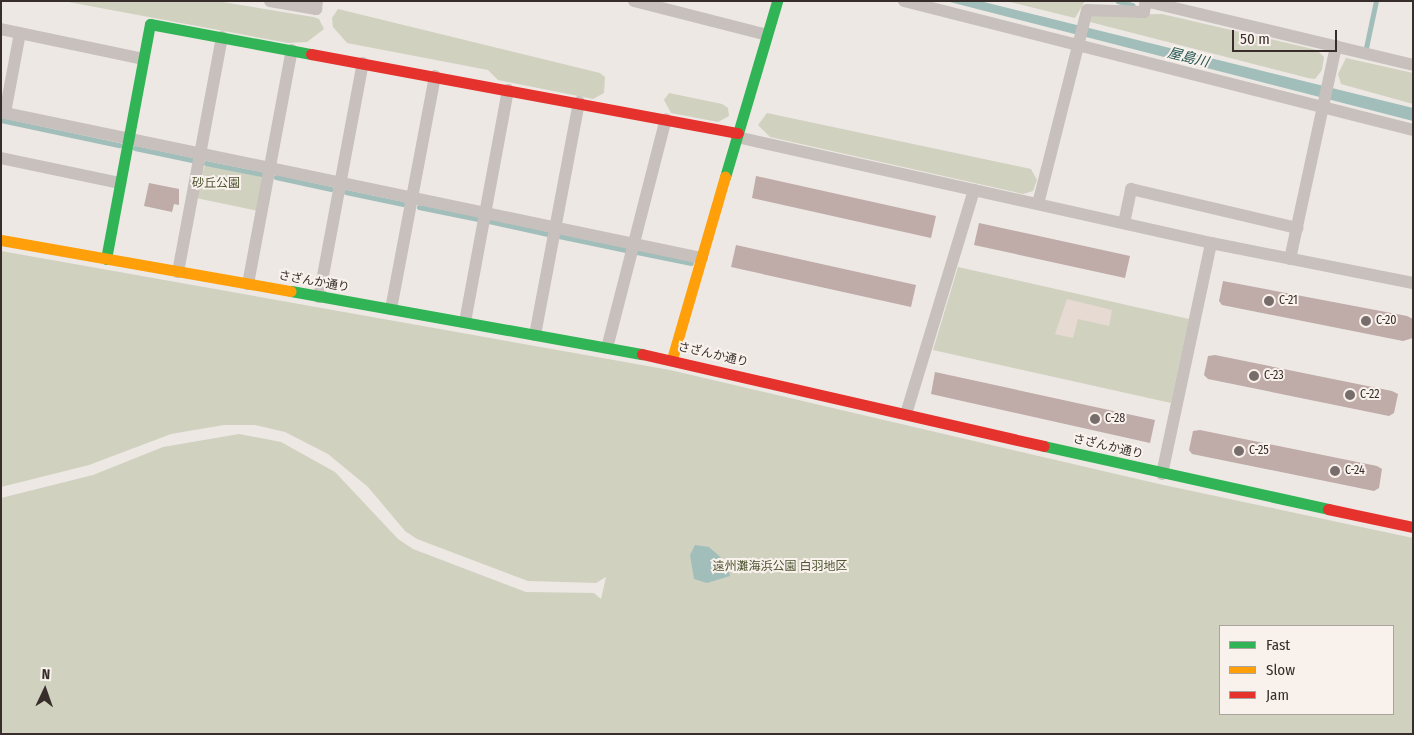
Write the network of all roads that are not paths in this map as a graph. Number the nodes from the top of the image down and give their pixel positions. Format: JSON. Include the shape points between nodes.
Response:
{"nodes":[{"id":1,"x":270,"y":1,"type":"edge"},
{"id":2,"x":317,"y":1,"type":"edge"},
{"id":3,"x":634,"y":1,"type":"edge"},
{"id":4,"x":777,"y":1,"type":"edge"},
{"id":5,"x":904,"y":1,"type":"edge"},
{"id":6,"x":1146,"y":1,"type":"edge"},
{"id":7,"x":1,"y":29,"type":"edge"},
{"id":8,"x":20,"y":33,"type":"junction"},
{"id":9,"x":767,"y":35,"type":"junction"},
{"id":10,"x":222,"y":37,"type":"junction"},
{"id":11,"x":1079,"y":43,"type":"junction"},
{"id":12,"x":1336,"y":46,"type":"junction"},
{"id":13,"x":292,"y":50,"type":"junction"},
{"id":14,"x":143,"y":59,"type":"junction"},
{"id":15,"x":362,"y":63,"type":"junction"},
{"id":16,"x":1413,"y":65,"type":"edge"},
{"id":17,"x":435,"y":76,"type":"junction"},
{"id":18,"x":508,"y":90,"type":"junction"},
{"id":19,"x":578,"y":102,"type":"junction"},
{"id":20,"x":1323,"y":105,"type":"junction"},
{"id":21,"x":3,"y":112,"type":"edge"},
{"id":22,"x":666,"y":118,"type":"junction"},
{"id":23,"x":1413,"y":130,"type":"edge"},
{"id":24,"x":738,"y":135,"type":"junction"},
{"id":25,"x":128,"y":138,"type":"junction"},
{"id":26,"x":200,"y":153,"type":"junction"},
{"id":27,"x":2,"y":160,"type":"edge"},
{"id":28,"x":270,"y":167,"type":"junction"},
{"id":29,"x":340,"y":182,"type":"junction"},
{"id":30,"x":120,"y":183,"type":"junction"},
{"id":31,"x":974,"y":190,"type":"junction"},
{"id":32,"x":412,"y":197,"type":"junction"},
{"id":33,"x":1038,"y":204,"type":"junction"},
{"id":34,"x":485,"y":212,"type":"junction"},
{"id":35,"x":1124,"y":223,"type":"junction"},
{"id":36,"x":555,"y":227,"type":"junction"},
{"id":37,"x":1297,"y":228,"type":"junction"},
{"id":38,"x":1,"y":240,"type":"edge"},
{"id":39,"x":634,"y":243,"type":"junction"},
{"id":40,"x":1211,"y":243,"type":"junction"},
{"id":41,"x":702,"y":258,"type":"junction"},
{"id":42,"x":106,"y":259,"type":"junction"},
{"id":43,"x":1290,"y":259,"type":"junction"},
{"id":44,"x":178,"y":272,"type":"junction"},
{"id":45,"x":1413,"y":283,"type":"edge"},
{"id":46,"x":248,"y":284,"type":"junction"},
{"id":47,"x":319,"y":296,"type":"junction"},
{"id":48,"x":391,"y":310,"type":"junction"},
{"id":49,"x":464,"y":322,"type":"junction"},
{"id":50,"x":535,"y":335,"type":"junction"},
{"id":51,"x":607,"y":348,"type":"junction"},
{"id":52,"x":672,"y":359,"type":"junction"},
{"id":53,"x":906,"y":414,"type":"junction"},
{"id":54,"x":1162,"y":474,"type":"junction"},
{"id":55,"x":1413,"y":527,"type":"edge"}],
"edges":[{"from":1,"to":2,"type":"street","via":[[316,9]]},
{"from":3,"to":9,"type":"street"},
{"from":4,"to":9,"type":"street"},
{"from":5,"to":11,"type":"street"},
{"from":6,"to":11,"type":"street","via":[[1144,12],[1087,10]]},
{"from":6,"to":12,"type":"street"},
{"from":7,"to":8,"type":"street"},
{"from":8,"to":14,"type":"street"},
{"from":8,"to":21,"type":"street"},
{"from":9,"to":24,"type":"street"},
{"from":10,"to":13,"type":"street"},
{"from":10,"to":14,"type":"street","via":[[150,24]]},
{"from":10,"to":26,"type":"street"},
{"from":11,"to":20,"type":"street"},
{"from":11,"to":33,"type":"street"},
{"from":12,"to":16,"type":"street"},
{"from":12,"to":20,"type":"street"},
{"from":13,"to":15,"type":"street"},
{"from":13,"to":28,"type":"street"},
{"from":14,"to":25,"type":"street"},
{"from":15,"to":17,"type":"street"},
{"from":15,"to":29,"type":"street"},
{"from":17,"to":18,"type":"street"},
{"from":17,"to":32,"type":"street"},
{"from":18,"to":19,"type":"street"},
{"from":18,"to":34,"type":"street"},
{"from":19,"to":22,"type":"street"},
{"from":19,"to":36,"type":"street"},
{"from":20,"to":23,"type":"street"},
{"from":20,"to":37,"type":"street"},
{"from":21,"to":25,"type":"street"},
{"from":22,"to":24,"type":"street"},
{"from":22,"to":39,"type":"street"},
{"from":24,"to":31,"type":"street"},
{"from":24,"to":41,"type":"street"},
{"from":25,"to":26,"type":"street"},
{"from":25,"to":30,"type":"street"},
{"from":26,"to":28,"type":"street"},
{"from":26,"to":44,"type":"street"},
{"from":27,"to":30,"type":"street"},
{"from":28,"to":29,"type":"street"},
{"from":28,"to":46,"type":"street"},
{"from":29,"to":32,"type":"street"},
{"from":29,"to":47,"type":"street"},
{"from":30,"to":42,"type":"street"},
{"from":31,"to":33,"type":"street"},
{"from":31,"to":53,"type":"street"},
{"from":32,"to":34,"type":"street"},
{"from":32,"to":48,"type":"street"},
{"from":33,"to":35,"type":"street"},
{"from":34,"to":36,"type":"street"},
{"from":34,"to":49,"type":"street"},
{"from":35,"to":37,"type":"street","via":[[1131,189]]},
{"from":35,"to":40,"type":"street"},
{"from":36,"to":39,"type":"street"},
{"from":36,"to":50,"type":"street"},
{"from":37,"to":43,"type":"street"},
{"from":38,"to":42,"type":"street","name":"さざんか通り"},
{"from":39,"to":41,"type":"street"},
{"from":39,"to":51,"type":"street"},
{"from":40,"to":43,"type":"street"},
{"from":40,"to":54,"type":"street"},
{"from":41,"to":52,"type":"street"},
{"from":42,"to":44,"type":"street","name":"さざんか通り"},
{"from":43,"to":45,"type":"street"},
{"from":44,"to":46,"type":"street","name":"さざんか通り"},
{"from":46,"to":47,"type":"street","name":"さざんか通り"},
{"from":47,"to":48,"type":"street","name":"さざんか通り"},
{"from":48,"to":49,"type":"street","name":"さざんか通り"},
{"from":49,"to":50,"type":"street","name":"さざんか通り"},
{"from":50,"to":51,"type":"street","name":"さざんか通り"},
{"from":51,"to":52,"type":"street","name":"さざんか通り"},
{"from":52,"to":53,"type":"street","name":"さざんか通り"},
{"from":53,"to":54,"type":"street","name":"さざんか通り"},
{"from":54,"to":55,"type":"street","name":"さざんか通り"}]}
